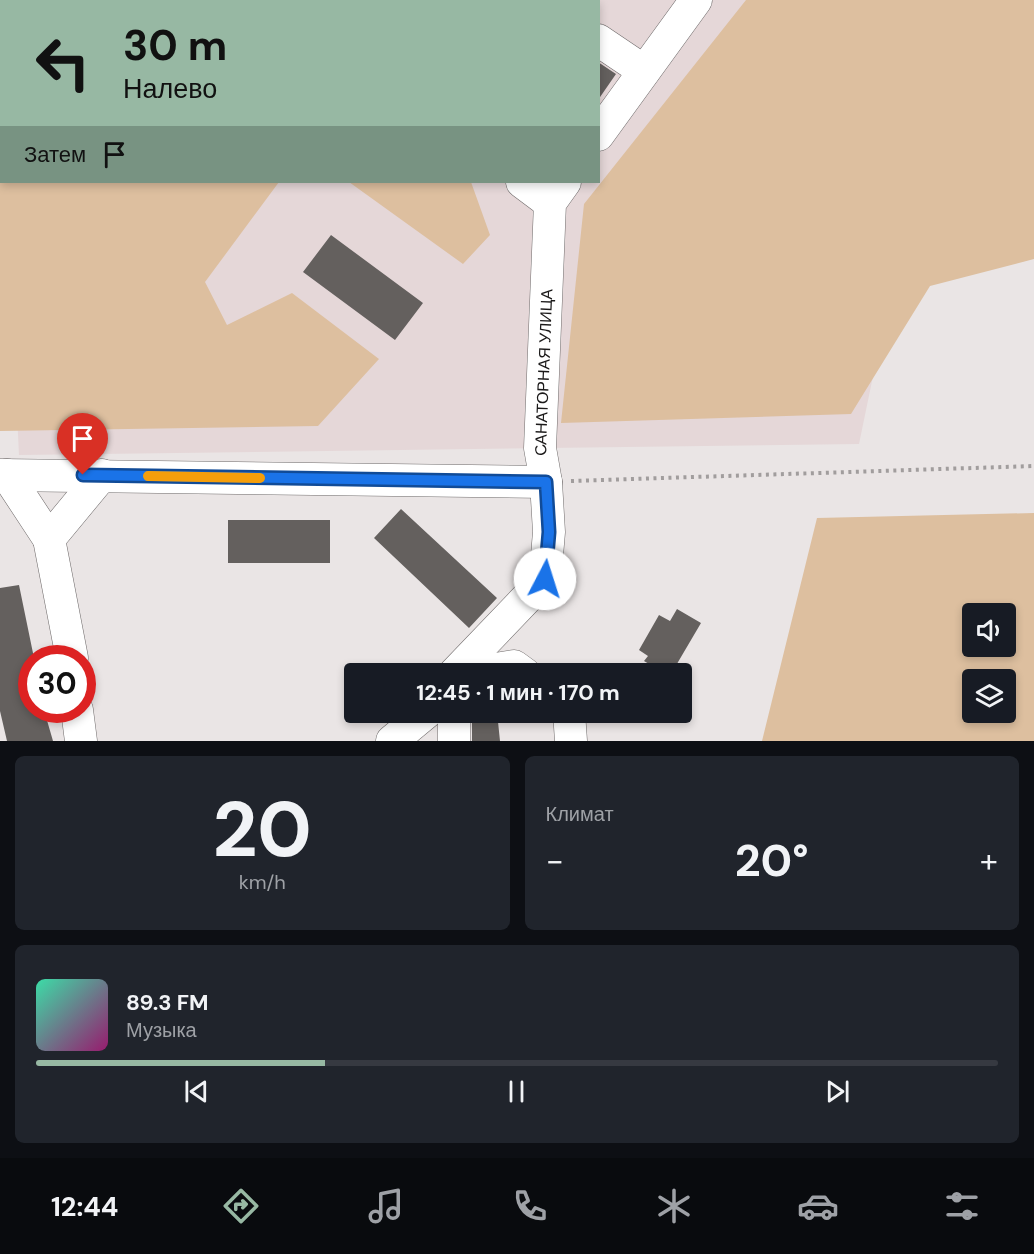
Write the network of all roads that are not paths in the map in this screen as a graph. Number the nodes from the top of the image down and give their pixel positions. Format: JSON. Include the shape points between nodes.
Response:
{"nodes":[{"id":1,"x":696,"y":0,"type":"edge"},
{"id":2,"x":600,"y":41,"type":"edge"},
{"id":3,"x":644,"y":71,"type":"junction"},
{"id":4,"x":600,"y":132,"type":"edge"},
{"id":5,"x":526,"y":183,"type":"edge"},
{"id":6,"x":557,"y":192,"type":"edge"},
{"id":7,"x":4,"y":475,"type":"edge"},
{"id":8,"x":102,"y":476,"type":"junction"},
{"id":9,"x":546,"y":482,"type":"junction"},
{"id":10,"x":49,"y":539,"type":"junction"},
{"id":11,"x":69,"y":645,"type":"edge"},
{"id":12,"x":465,"y":663,"type":"edge"},
{"id":13,"x":79,"y":723,"type":"edge"},
{"id":14,"x":414,"y":723,"type":"edge"},
{"id":15,"x":454,"y":723,"type":"edge"},
{"id":16,"x":569,"y":723,"type":"edge"},
{"id":17,"x":81,"y":741,"type":"edge"},
{"id":18,"x":392,"y":741,"type":"edge"},
{"id":19,"x":454,"y":741,"type":"edge"},
{"id":20,"x":571,"y":741,"type":"edge"}],
"edges":[{"from":1,"to":3,"type":"street"},
{"from":2,"to":3,"type":"street"},
{"from":3,"to":4,"type":"street"},
{"from":5,"to":6,"type":"street"},
{"from":6,"to":9,"type":"street","name":"САНАТОРНАЯ УЛИЦА","via":[[540,448]]},
{"from":7,"to":8,"type":"street"},
{"from":7,"to":10,"type":"street"},
{"from":8,"to":9,"type":"street"},
{"from":8,"to":10,"type":"street"},
{"from":9,"to":12,"type":"street","name":"САНАТОРНАЯ УЛИЦА","via":[[549,532],[545,579]]},
{"from":10,"to":11,"type":"street"},
{"from":13,"to":17,"type":"street"},
{"from":14,"to":18,"type":"street"},
{"from":15,"to":19,"type":"street"},
{"from":16,"to":20,"type":"street"}]}
